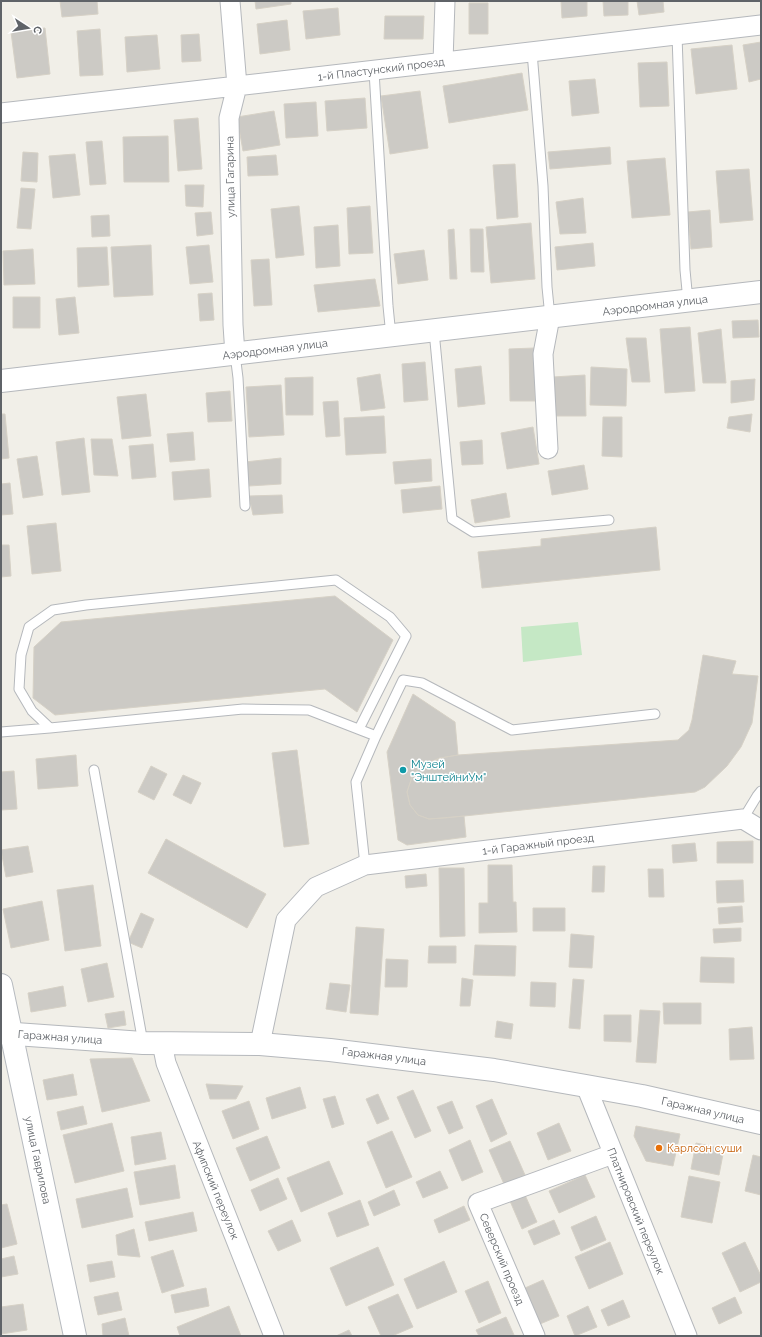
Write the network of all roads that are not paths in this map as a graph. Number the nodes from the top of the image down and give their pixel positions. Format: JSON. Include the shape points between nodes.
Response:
{"nodes":[{"id":1,"x":230,"y":1,"type":"edge"},
{"id":2,"x":445,"y":1,"type":"edge"},
{"id":3,"x":761,"y":25,"type":"edge"},
{"id":4,"x":677,"y":35,"type":"junction"},
{"id":5,"x":532,"y":52,"type":"junction"},
{"id":6,"x":443,"y":62,"type":"junction"},
{"id":7,"x":374,"y":71,"type":"junction"},
{"id":8,"x":237,"y":86,"type":"junction"},
{"id":9,"x":1,"y":113,"type":"edge"},
{"id":10,"x":761,"y":292,"type":"edge"},
{"id":11,"x":688,"y":301,"type":"junction"},
{"id":12,"x":550,"y":317,"type":"junction"},
{"id":13,"x":434,"y":331,"type":"junction"},
{"id":14,"x":391,"y":336,"type":"junction"},
{"id":15,"x":235,"y":354,"type":"junction"},
{"id":16,"x":1,"y":381,"type":"edge"},
{"id":17,"x":548,"y":449,"type":"dead end"},
{"id":18,"x":245,"y":506,"type":"dead end"},
{"id":19,"x":610,"y":520,"type":"dead end"},
{"id":20,"x":655,"y":714,"type":"dead end"},
{"id":21,"x":50,"y":728,"type":"junction"},
{"id":22,"x":359,"y":729,"type":"junction"},
{"id":23,"x":1,"y":732,"type":"edge"},
{"id":24,"x":376,"y":736,"type":"junction"},
{"id":25,"x":94,"y":770,"type":"dead end"},
{"id":26,"x":761,"y":791,"type":"edge"},
{"id":27,"x":744,"y":820,"type":"junction"},
{"id":28,"x":761,"y":830,"type":"edge"},
{"id":29,"x":365,"y":865,"type":"junction"},
{"id":30,"x":1,"y":985,"type":"edge"},
{"id":31,"x":6,"y":1034,"type":"edge"},
{"id":32,"x":152,"y":1043,"type":"junction"},
{"id":33,"x":260,"y":1044,"type":"junction"},
{"id":34,"x":586,"y":1086,"type":"junction"},
{"id":35,"x":761,"y":1123,"type":"edge"},
{"id":36,"x":613,"y":1154,"type":"junction"},
{"id":37,"x":75,"y":1336,"type":"edge"},
{"id":38,"x":274,"y":1336,"type":"edge"},
{"id":39,"x":535,"y":1336,"type":"edge"},
{"id":40,"x":687,"y":1336,"type":"edge"}],
"edges":[{"from":1,"to":8,"type":"street","name":"улица Гагарина"},
{"from":2,"to":6,"type":"street"},
{"from":3,"to":4,"type":"street","name":"1-й Пластунский проезд"},
{"from":4,"to":5,"type":"street","name":"1-й Пластунский проезд"},
{"from":4,"to":11,"type":"lane"},
{"from":5,"to":6,"type":"street","name":"1-й Пластунский проезд"},
{"from":5,"to":12,"type":"lane"},
{"from":6,"to":7,"type":"street","name":"1-й Пластунский проезд"},
{"from":7,"to":8,"type":"street","name":"1-й Пластунский проезд"},
{"from":7,"to":14,"type":"lane"},
{"from":8,"to":9,"type":"street","name":"1-й Пластунский проезд"},
{"from":8,"to":15,"type":"street","name":"улица Гагарина","via":[[229,118]]},
{"from":10,"to":11,"type":"street","name":"Аэродромная улица"},
{"from":11,"to":12,"type":"street","name":"Аэродромная улица"},
{"from":12,"to":13,"type":"street","name":"Аэродромная улица"},
{"from":12,"to":17,"type":"street","via":[[543,354]]},
{"from":13,"to":14,"type":"street","name":"Аэродромная улица"},
{"from":13,"to":19,"type":"lane","via":[[452,519],[473,532]]},
{"from":14,"to":15,"type":"street","name":"Аэродромная улица"},
{"from":15,"to":16,"type":"street","name":"Аэродромная улица"},
{"from":15,"to":18,"type":"lane"},
{"from":20,"to":24,"type":"lane","via":[[512,730],[422,683],[403,680]]},
{"from":21,"to":22,"type":"lane","via":[[244,709],[309,710]]},
{"from":21,"to":22,"type":"lane","via":[[32,711],[19,689],[21,655],[29,627],[53,610],[336,580],[390,617],[406,636]]},
{"from":21,"to":23,"type":"lane"},
{"from":22,"to":24,"type":"lane"},
{"from":24,"to":29,"type":"lane","via":[[356,782]]},
{"from":25,"to":32,"type":"lane"},
{"from":26,"to":27,"type":"lane"},
{"from":27,"to":28,"type":"street"},
{"from":27,"to":29,"type":"street","name":"1-й Гаражный проезд"},
{"from":29,"to":33,"type":"street","name":"1-й Гаражный проезд","via":[[316,887],[286,920]]},
{"from":30,"to":31,"type":"street","name":"улица Гаврилова"},
{"from":31,"to":32,"type":"street","name":"Гаражная улица"},
{"from":31,"to":37,"type":"street","name":"улица Гаврилова"},
{"from":32,"to":33,"type":"street","name":"Гаражная улица"},
{"from":32,"to":38,"type":"street","name":"Афипский переулок","via":[[166,1063]]},
{"from":33,"to":34,"type":"street","name":"Гаражная улица","via":[[494,1070]]},
{"from":34,"to":35,"type":"street","name":"Гаражная улица"},
{"from":34,"to":36,"type":"street","name":"Платнировский переулок"},
{"from":36,"to":39,"type":"street","name":"Северский проезд","via":[[478,1203]]},
{"from":36,"to":40,"type":"street","name":"Платнировский переулок"}]}
